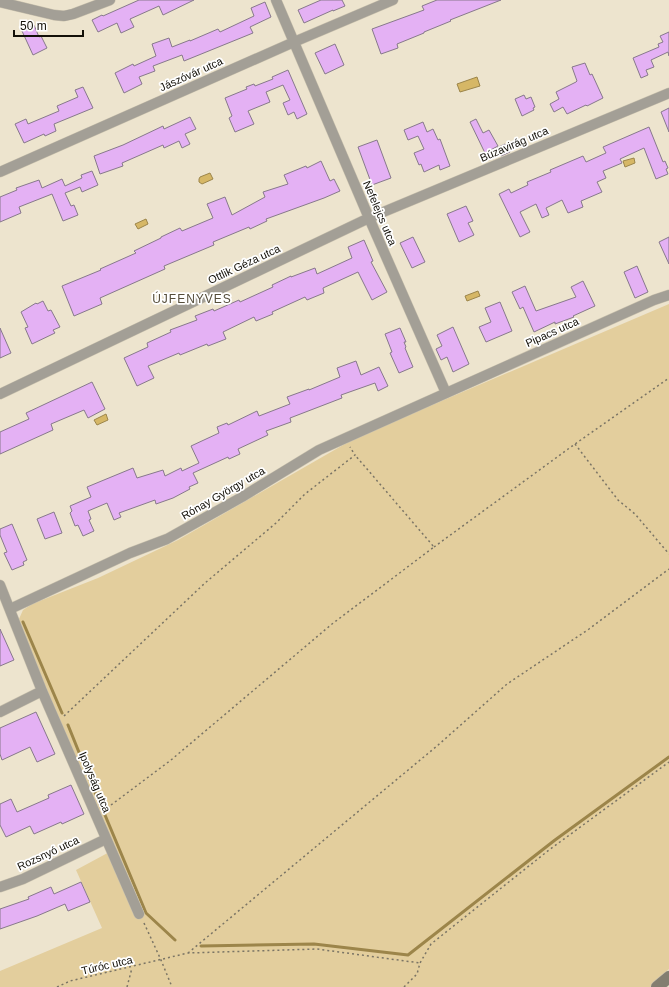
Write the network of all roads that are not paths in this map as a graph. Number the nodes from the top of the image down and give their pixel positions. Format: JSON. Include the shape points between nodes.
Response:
{"nodes":[{"id":1,"x":110,"y":0,"type":"edge"},
{"id":2,"x":276,"y":0,"type":"edge"},
{"id":3,"x":393,"y":0,"type":"edge"},
{"id":4,"x":0,"y":2,"type":"edge"},
{"id":5,"x":294,"y":42,"type":"junction"},
{"id":6,"x":669,"y":93,"type":"edge"},
{"id":7,"x":0,"y":172,"type":"edge"},
{"id":8,"x":369,"y":218,"type":"junction"},
{"id":9,"x":669,"y":295,"type":"edge"},
{"id":10,"x":446,"y":393,"type":"junction"},
{"id":11,"x":0,"y":394,"type":"edge"},
{"id":12,"x":0,"y":585,"type":"edge"},
{"id":13,"x":10,"y":609,"type":"junction"},
{"id":14,"x":42,"y":691,"type":"junction"},
{"id":15,"x":0,"y":712,"type":"edge"},
{"id":16,"x":106,"y":839,"type":"junction"},
{"id":17,"x":0,"y":886,"type":"edge"},
{"id":18,"x":139,"y":914,"type":"road end"},
{"id":19,"x":669,"y":977,"type":"edge"},
{"id":20,"x":657,"y":987,"type":"edge"}],
"edges":[{"from":1,"to":4,"type":"street","via":[[64,16]]},
{"from":2,"to":5,"type":"street","name":"Nefelejcs utca"},
{"from":3,"to":5,"type":"street","name":"Jászóvár utca"},
{"from":5,"to":7,"type":"street","name":"Jászóvár utca"},
{"from":5,"to":8,"type":"street","name":"Nefelejcs utca"},
{"from":6,"to":8,"type":"street","name":"Búzavirág utca"},
{"from":8,"to":10,"type":"street","name":"Nefelejcs utca"},
{"from":8,"to":11,"type":"street","name":"Ottlik Géza utca"},
{"from":9,"to":10,"type":"street","name":"Pipacs utca"},
{"from":10,"to":13,"type":"street","name":"Rónay György utca","via":[[319,450],[167,539],[130,553]]},
{"from":12,"to":13,"type":"street","name":"Ipolyság utca"},
{"from":13,"to":14,"type":"street","name":"Ipolyság utca"},
{"from":14,"to":15,"type":"street"},
{"from":14,"to":16,"type":"street","name":"Ipolyság utca"},
{"from":16,"to":17,"type":"street","name":"Rozsnyó utca","via":[[23,879]]},
{"from":16,"to":18,"type":"street","name":"Ipolyság utca"},
{"from":19,"to":20,"type":"main road"}]}
